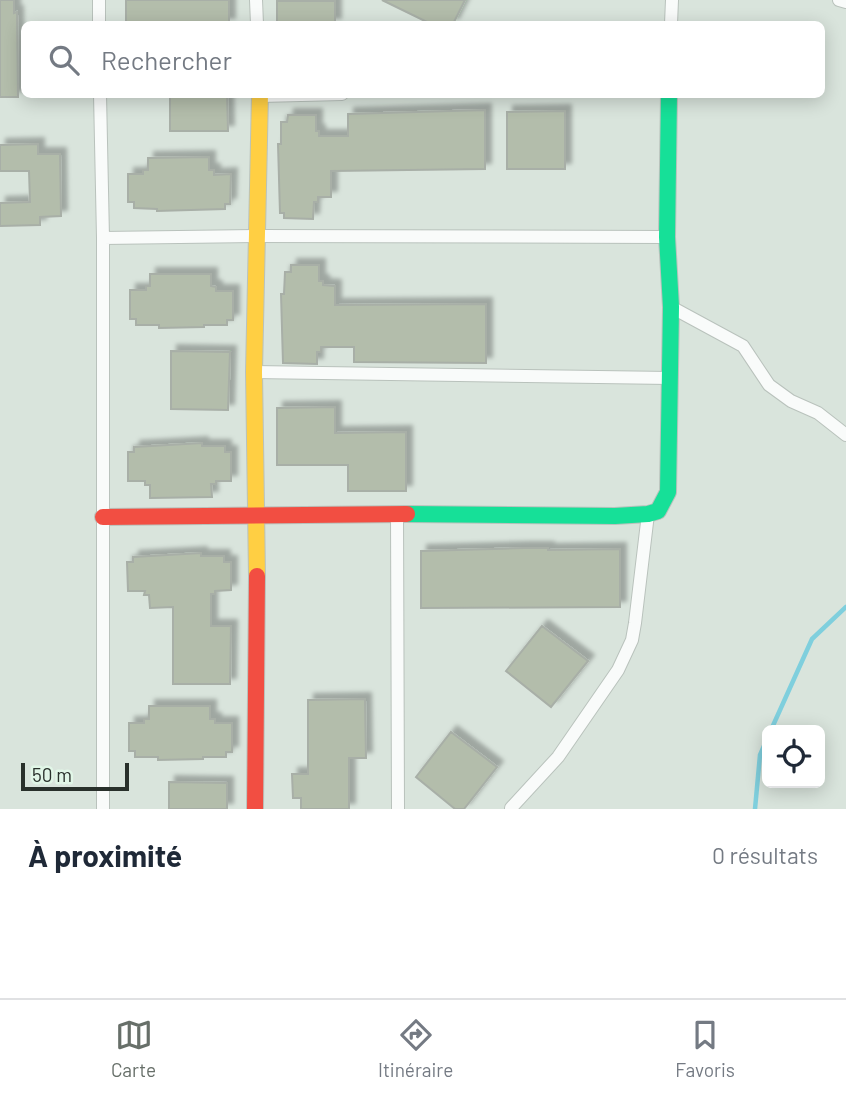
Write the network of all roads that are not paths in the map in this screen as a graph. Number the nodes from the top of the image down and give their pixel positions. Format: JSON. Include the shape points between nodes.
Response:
{"nodes":[{"id":1,"x":99,"y":0,"type":"edge"},
{"id":2,"x":256,"y":0,"type":"edge"},
{"id":3,"x":672,"y":0,"type":"edge"},
{"id":4,"x":839,"y":0,"type":"edge"},
{"id":5,"x":846,"y":2,"type":"edge"},
{"id":6,"x":99,"y":21,"type":"edge"},
{"id":7,"x":257,"y":21,"type":"edge"},
{"id":8,"x":671,"y":21,"type":"edge"},
{"id":9,"x":100,"y":98,"type":"edge"},
{"id":10,"x":260,"y":98,"type":"edge"},
{"id":11,"x":669,"y":98,"type":"edge"},
{"id":12,"x":255,"y":236,"type":"junction"},
{"id":13,"x":667,"y":237,"type":"junction"},
{"id":14,"x":103,"y":238,"type":"junction"},
{"id":15,"x":671,"y":307,"type":"junction"},
{"id":16,"x":254,"y":372,"type":"junction"},
{"id":17,"x":670,"y":378,"type":"junction"},
{"id":18,"x":846,"y":435,"type":"edge"},
{"id":19,"x":397,"y":513,"type":"junction"},
{"id":20,"x":648,"y":514,"type":"junction"},
{"id":21,"x":103,"y":517,"type":"junction"},
{"id":22,"x":257,"y":517,"type":"junction"},
{"id":23,"x":511,"y":808,"type":"edge"},
{"id":24,"x":103,"y":809,"type":"edge"},
{"id":25,"x":255,"y":809,"type":"edge"},
{"id":26,"x":398,"y":809,"type":"edge"}],
"edges":[{"from":1,"to":6,"type":"street"},
{"from":2,"to":7,"type":"street"},
{"from":3,"to":8,"type":"street"},
{"from":4,"to":5,"type":"street"},
{"from":9,"to":14,"type":"street"},
{"from":10,"to":12,"type":"street"},
{"from":11,"to":13,"type":"street"},
{"from":12,"to":13,"type":"street"},
{"from":12,"to":14,"type":"street"},
{"from":12,"to":16,"type":"street"},
{"from":13,"to":15,"type":"street"},
{"from":14,"to":21,"type":"street"},
{"from":15,"to":17,"type":"street"},
{"from":15,"to":18,"type":"street","via":[[743,346],[769,385]]},
{"from":16,"to":17,"type":"street"},
{"from":16,"to":22,"type":"street"},
{"from":17,"to":20,"type":"street","via":[[668,492],[658,510]]},
{"from":19,"to":20,"type":"street"},
{"from":19,"to":22,"type":"street"},
{"from":19,"to":26,"type":"street"},
{"from":20,"to":23,"type":"street","via":[[632,640],[618,670],[558,757]]},
{"from":21,"to":22,"type":"street"},
{"from":21,"to":24,"type":"street"},
{"from":22,"to":25,"type":"street"}]}
